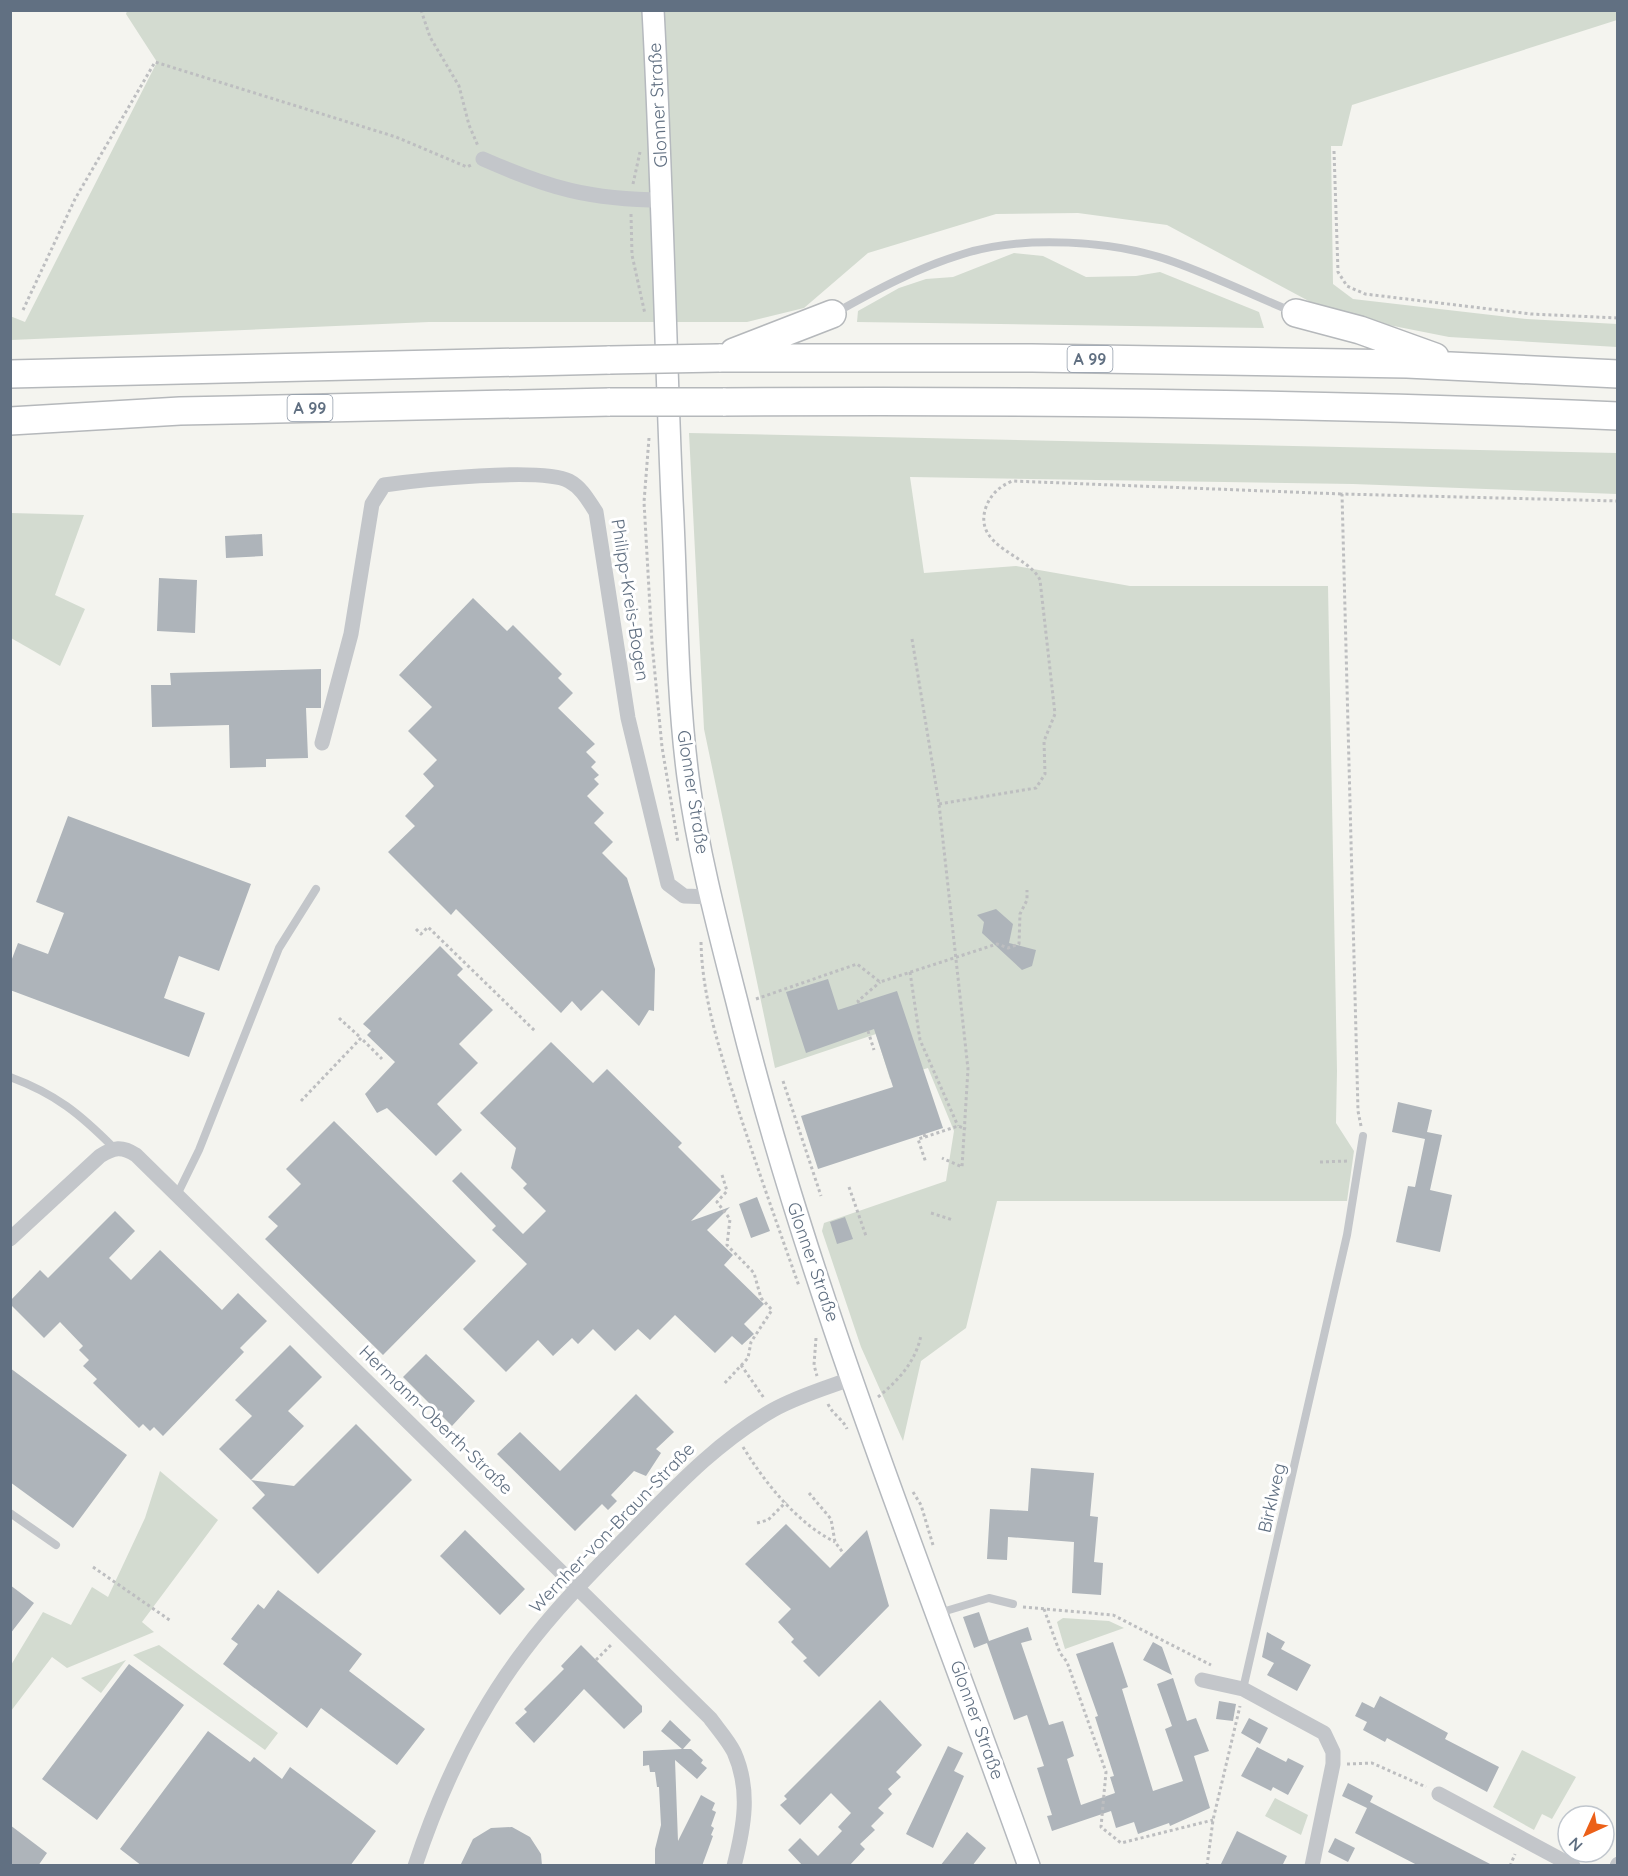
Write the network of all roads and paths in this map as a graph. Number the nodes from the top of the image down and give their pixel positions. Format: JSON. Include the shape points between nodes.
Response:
{"nodes":[{"id":1,"x":421,"y":10,"type":"edge"},
{"id":2,"x":653,"y":10,"type":"edge"},
{"id":3,"x":660,"y":141,"type":"junction"},
{"id":4,"x":1334,"y":151,"type":"dead end"},
{"id":5,"x":483,"y":159,"type":"junction"},
{"id":6,"x":631,"y":200,"type":"junction"},
{"id":7,"x":663,"y":201,"type":"junction"},
{"id":8,"x":23,"y":310,"type":"dead end"},
{"id":9,"x":1296,"y":313,"type":"joint"},
{"id":10,"x":832,"y":314,"type":"joint"},
{"id":11,"x":645,"y":318,"type":"dead end"},
{"id":12,"x":1617,"y":318,"type":"edge"},
{"id":13,"x":719,"y":358,"type":"junction"},
{"id":14,"x":1462,"y":367,"type":"junction"},
{"id":15,"x":10,"y":374,"type":"edge"},
{"id":16,"x":1617,"y":374,"type":"edge"},
{"id":17,"x":1617,"y":417,"type":"edge"},
{"id":18,"x":10,"y":421,"type":"edge"},
{"id":19,"x":1342,"y":494,"type":"junction"},
{"id":20,"x":1617,"y":501,"type":"edge"},
{"id":21,"x":912,"y":639,"type":"dead end"},
{"id":22,"x":321,"y":743,"type":"dead end"},
{"id":23,"x":939,"y":804,"type":"junction"},
{"id":24,"x":316,"y":889,"type":"dead end"},
{"id":25,"x":1027,"y":890,"type":"dead end"},
{"id":26,"x":711,"y":897,"type":"junction"},
{"id":27,"x":416,"y":929,"type":"dead end"},
{"id":28,"x":700,"y":939,"type":"dead end"},
{"id":29,"x":955,"y":957,"type":"junction"},
{"id":30,"x":910,"y":972,"type":"junction"},
{"id":31,"x":880,"y":982,"type":"junction"},
{"id":32,"x":759,"y":998,"type":"dead end"},
{"id":33,"x":859,"y":1003,"type":"dead end"},
{"id":34,"x":339,"y":1018,"type":"dead end"},
{"id":35,"x":535,"y":1031,"type":"dead end"},
{"id":36,"x":868,"y":1031,"type":"dead end"},
{"id":37,"x":361,"y":1038,"type":"junction"},
{"id":38,"x":874,"y":1050,"type":"dead end"},
{"id":39,"x":382,"y":1059,"type":"dead end"},
{"id":40,"x":10,"y":1077,"type":"edge"},
{"id":41,"x":783,"y":1081,"type":"dead end"},
{"id":42,"x":301,"y":1101,"type":"dead end"},
{"id":43,"x":1358,"y":1111,"type":"dead end"},
{"id":44,"x":958,"y":1126,"type":"junction"},
{"id":45,"x":966,"y":1129,"type":"junction"},
{"id":46,"x":1363,"y":1136,"type":"dead end"},
{"id":47,"x":114,"y":1148,"type":"junction"},
{"id":48,"x":942,"y":1158,"type":"dead end"},
{"id":49,"x":1320,"y":1162,"type":"dead end"},
{"id":50,"x":1359,"y":1162,"type":"junction"},
{"id":51,"x":926,"y":1163,"type":"dead end"},
{"id":52,"x":722,"y":1174,"type":"dead end"},
{"id":53,"x":849,"y":1187,"type":"dead end"},
{"id":54,"x":177,"y":1195,"type":"junction"},
{"id":55,"x":821,"y":1196,"type":"dead end"},
{"id":56,"x":931,"y":1213,"type":"dead end"},
{"id":57,"x":953,"y":1220,"type":"dead end"},
{"id":58,"x":866,"y":1236,"type":"dead end"},
{"id":59,"x":10,"y":1239,"type":"edge"},
{"id":60,"x":801,"y":1293,"type":"dead end"},
{"id":61,"x":921,"y":1335,"type":"dead end"},
{"id":62,"x":816,"y":1336,"type":"dead end"},
{"id":63,"x":741,"y":1365,"type":"junction"},
{"id":64,"x":853,"y":1378,"type":"junction"},
{"id":65,"x":723,"y":1385,"type":"dead end"},
{"id":66,"x":822,"y":1390,"type":"junction"},
{"id":67,"x":760,"y":1393,"type":"dead end"},
{"id":68,"x":877,"y":1398,"type":"dead end"},
{"id":69,"x":736,"y":1435,"type":"junction"},
{"id":70,"x":809,"y":1493,"type":"dead end"},
{"id":71,"x":786,"y":1502,"type":"junction"},
{"id":72,"x":10,"y":1513,"type":"edge"},
{"id":73,"x":757,"y":1523,"type":"dead end"},
{"id":74,"x":835,"y":1542,"type":"junction"},
{"id":75,"x":56,"y":1545,"type":"dead end"},
{"id":76,"x":844,"y":1554,"type":"dead end"},
{"id":77,"x":93,"y":1567,"type":"dead end"},
{"id":78,"x":578,"y":1586,"type":"junction"},
{"id":79,"x":1013,"y":1604,"type":"joint"},
{"id":80,"x":1044,"y":1609,"type":"junction"},
{"id":81,"x":938,"y":1614,"type":"junction"},
{"id":82,"x":171,"y":1621,"type":"dead end"},
{"id":83,"x":607,"y":1649,"type":"dead end"},
{"id":84,"x":1204,"y":1659,"type":"dead end"},
{"id":85,"x":596,"y":1660,"type":"dead end"},
{"id":86,"x":1203,"y":1680,"type":"dead end"},
{"id":87,"x":1243,"y":1689,"type":"junction"},
{"id":88,"x":1333,"y":1764,"type":"junction"},
{"id":89,"x":1438,"y":1794,"type":"joint"},
{"id":90,"x":1213,"y":1820,"type":"junction"},
{"id":91,"x":415,"y":1866,"type":"edge"},
{"id":92,"x":734,"y":1866,"type":"edge"},
{"id":93,"x":1029,"y":1866,"type":"edge"},
{"id":94,"x":1207,"y":1866,"type":"edge"},
{"id":95,"x":1312,"y":1866,"type":"edge"},
{"id":96,"x":1573,"y":1866,"type":"edge"}],
"edges":[{"from":1,"to":5,"type":"path","via":[[430,37],[459,86]]},
{"from":2,"to":3,"type":"street","name":"Glonner Straße"},
{"from":3,"to":6,"type":"path","via":[[643,141]]},
{"from":3,"to":7,"type":"street","name":"Glonner Straße"},
{"from":4,"to":12,"type":"path","via":[[1338,272],[1347,286],[1365,294],[1531,315]]},
{"from":5,"to":6,"type":"street","via":[[537,183],[590,196]]},
{"from":5,"to":8,"type":"path","via":[[466,167],[396,136],[154,62],[75,200]]},
{"from":6,"to":7,"type":"street"},
{"from":6,"to":11,"type":"path","via":[[632,255]]},
{"from":7,"to":26,"type":"street","name":"Glonner Straße","via":[[677,638],[688,779]]},
{"from":9,"to":10,"type":"lane","via":[[1173,261],[1114,246],[1033,242],[965,253],[900,278]]},
{"from":9,"to":14,"type":"highway","via":[[1360,330]]},
{"from":10,"to":13,"type":"highway"},
{"from":13,"to":14,"type":"highway","number":"A 99","via":[[1032,358]]},
{"from":13,"to":15,"type":"highway","number":"A 99","bridge":true},
{"from":14,"to":16,"type":"highway","number":"A 99"},
{"from":17,"to":18,"type":"highway","number":"A 99","bridge":true,"via":[[1480,410],[1029,400],[610,402],[180,411]]},
{"from":19,"to":20,"type":"path"},
{"from":19,"to":23,"type":"path","via":[[1012,482],[1001,486],[990,497],[984,513],[986,525],[998,546],[1036,570],[1041,580],[1055,714],[1044,741],[1045,774],[1036,788]]},
{"from":19,"to":43,"type":"path"},
{"from":21,"to":23,"type":"path"},
{"from":22,"to":26,"type":"street","name":"Philipp-Kreis-Bogen","via":[[351,634],[372,504],[384,485],[544,475],[568,480],[584,493],[596,512],[628,718],[668,884],[684,896]]},
{"from":23,"to":29,"type":"path"},
{"from":24,"to":54,"type":"lane","via":[[279,948],[199,1150]]},
{"from":25,"to":29,"type":"path","via":[[1020,914],[1019,944],[1008,948],[997,944]]},
{"from":26,"to":64,"type":"street","name":"Glonner Straße","via":[[758,1090]]},
{"from":27,"to":35,"type":"path","via":[[421,934],[428,927]]},
{"from":28,"to":60,"type":"path","via":[[701,973],[719,1047]]},
{"from":29,"to":30,"type":"path"},
{"from":29,"to":45,"type":"path","via":[[968,1069]]},
{"from":30,"to":31,"type":"path"},
{"from":30,"to":44,"type":"path","via":[[920,1040]]},
{"from":31,"to":32,"type":"path","via":[[857,964]]},
{"from":31,"to":33,"type":"path"},
{"from":34,"to":37,"type":"path"},
{"from":36,"to":38,"type":"path"},
{"from":37,"to":39,"type":"path"},
{"from":37,"to":42,"type":"path"},
{"from":40,"to":47,"type":"lane","via":[[71,1107]]},
{"from":41,"to":55,"type":"path"},
{"from":44,"to":45,"type":"path"},
{"from":44,"to":51,"type":"path","via":[[918,1139]]},
{"from":45,"to":48,"type":"path","via":[[962,1167]]},
{"from":46,"to":50,"type":"lane","name":"Birklweg"},
{"from":47,"to":54,"type":"street","name":"Hermann-Oberth-Straße","via":[[125,1148],[136,1155]]},
{"from":47,"to":59,"type":"street","via":[[100,1156]]},
{"from":49,"to":50,"type":"path"},
{"from":50,"to":87,"type":"lane","name":"Birklweg","via":[[1344,1247]]},
{"from":52,"to":63,"type":"path","via":[[727,1191],[717,1202],[730,1219],[727,1245],[754,1273],[761,1298],[772,1310]]},
{"from":53,"to":58,"type":"path"},
{"from":54,"to":78,"type":"street","name":"Hermann-Oberth-Straße"},
{"from":56,"to":57,"type":"path"},
{"from":61,"to":68,"type":"path","via":[[918,1352],[894,1384]]},
{"from":62,"to":66,"type":"path","via":[[814,1365]]},
{"from":63,"to":65,"type":"path"},
{"from":63,"to":67,"type":"path"},
{"from":64,"to":66,"type":"street","name":"Wernher-von-Braun-Straße"},
{"from":64,"to":81,"type":"street","name":"Glonner Straße"},
{"from":66,"to":69,"type":"street","name":"Wernher-von-Braun-Straße","via":[[772,1410]]},
{"from":69,"to":71,"type":"path","via":[[761,1476]]},
{"from":69,"to":78,"type":"street","name":"Wernher-von-Braun-Straße","via":[[686,1476]]},
{"from":70,"to":74,"type":"path","via":[[831,1519]]},
{"from":71,"to":73,"type":"path","via":[[768,1520]]},
{"from":71,"to":74,"type":"path","via":[[821,1535]]},
{"from":72,"to":75,"type":"lane"},
{"from":74,"to":76,"type":"path"},
{"from":77,"to":82,"type":"path"},
{"from":78,"to":91,"type":"street","name":"Wernher-von-Braun-Straße","via":[[524,1650],[474,1730]]},
{"from":78,"to":92,"type":"street","name":"Hermann-Oberth-Straße","via":[[710,1718],[733,1751],[742,1776],[745,1824]]},
{"from":79,"to":80,"type":"path"},
{"from":79,"to":81,"type":"lane","via":[[989,1598]]},
{"from":80,"to":84,"type":"path","via":[[1113,1615]]},
{"from":80,"to":90,"type":"path","via":[[1106,1772],[1101,1827],[1121,1843]]},
{"from":81,"to":93,"type":"street","name":"Glonner Straße"},
{"from":83,"to":85,"type":"path"},
{"from":86,"to":87,"type":"street"},
{"from":87,"to":88,"type":"street","via":[[1324,1733],[1333,1752]]},
{"from":87,"to":90,"type":"path"},
{"from":88,"to":89,"type":"path","via":[[1372,1763]]},
{"from":88,"to":95,"type":"street"},
{"from":89,"to":96,"type":"street"},
{"from":90,"to":94,"type":"path"}]}
